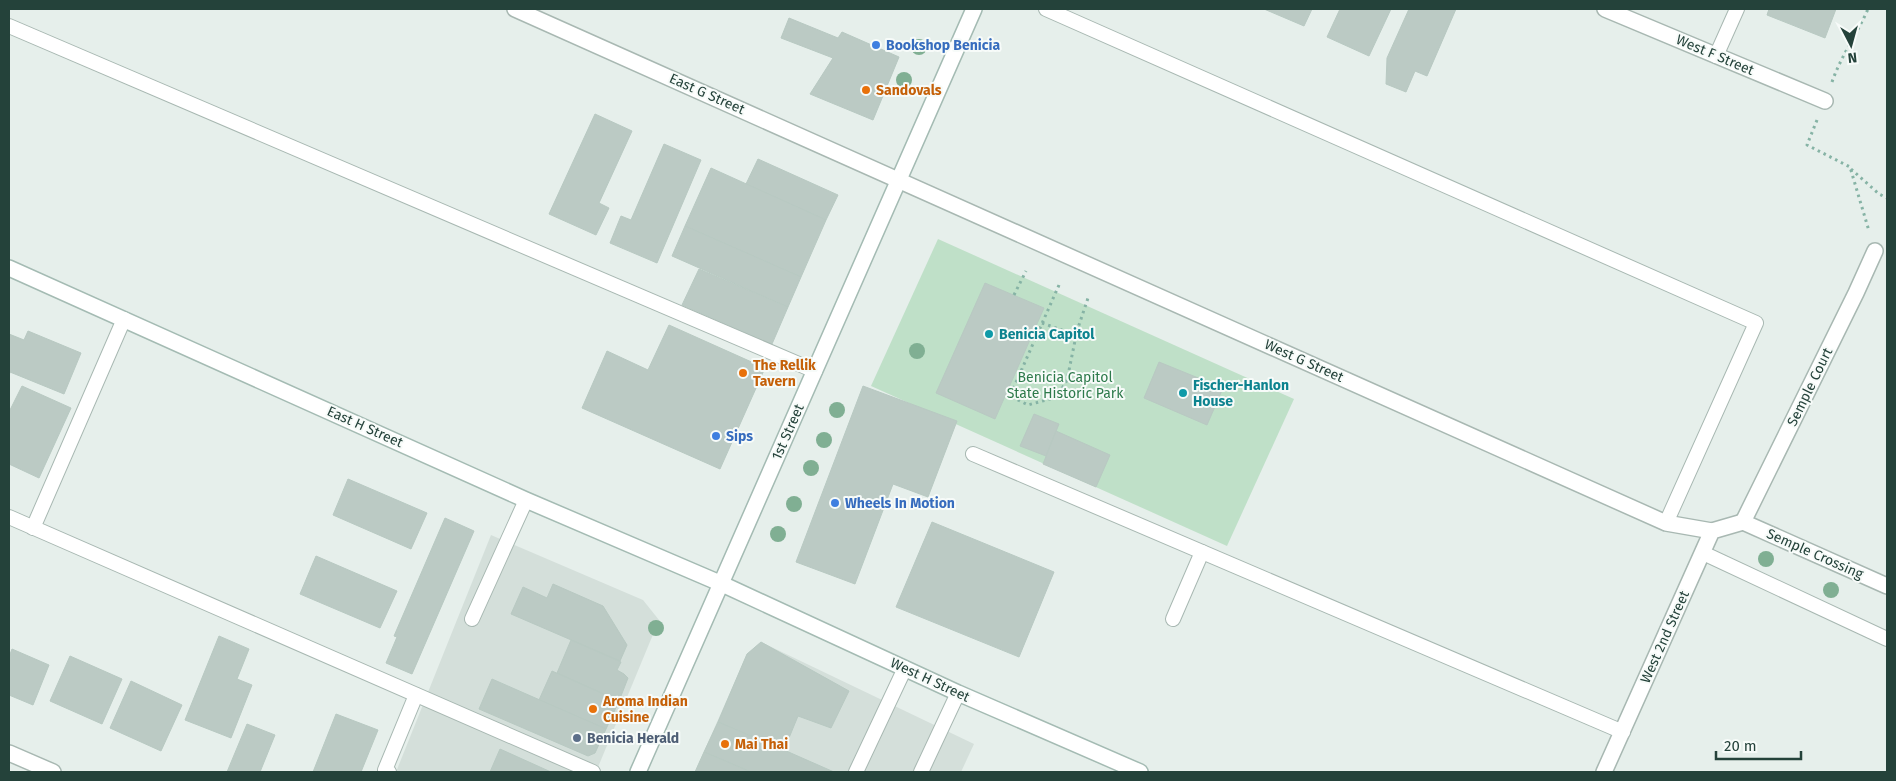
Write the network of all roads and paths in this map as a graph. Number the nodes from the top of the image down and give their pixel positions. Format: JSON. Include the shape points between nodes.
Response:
{"nodes":[{"id":1,"x":515,"y":9,"type":"edge"},
{"id":2,"x":974,"y":9,"type":"edge"},
{"id":3,"x":1046,"y":9,"type":"edge"},
{"id":4,"x":1605,"y":9,"type":"edge"},
{"id":5,"x":1738,"y":9,"type":"edge"},
{"id":6,"x":1868,"y":9,"type":"edge"},
{"id":7,"x":9,"y":26,"type":"edge"},
{"id":8,"x":1716,"y":56,"type":"junction"},
{"id":9,"x":1825,"y":101,"type":"junction"},
{"id":10,"x":1850,"y":167,"type":"junction"},
{"id":11,"x":898,"y":180,"type":"junction"},
{"id":12,"x":1887,"y":198,"type":"edge"},
{"id":13,"x":1875,"y":251,"type":"joint"},
{"id":14,"x":9,"y":268,"type":"edge"},
{"id":15,"x":1026,"y":271,"type":"dead end"},
{"id":16,"x":1059,"y":286,"type":"dead end"},
{"id":17,"x":1014,"y":296,"type":"dead end"},
{"id":18,"x":1088,"y":298,"type":"dead end"},
{"id":19,"x":124,"y":319,"type":"junction"},
{"id":20,"x":1042,"y":323,"type":"junction"},
{"id":21,"x":1076,"y":335,"type":"junction"},
{"id":22,"x":815,"y":371,"type":"junction"},
{"id":23,"x":973,"y":454,"type":"dead end"},
{"id":24,"x":526,"y":500,"type":"junction"},
{"id":25,"x":9,"y":517,"type":"edge"},
{"id":26,"x":1743,"y":522,"type":"junction"},
{"id":27,"x":1666,"y":523,"type":"junction"},
{"id":28,"x":33,"y":528,"type":"junction"},
{"id":29,"x":1712,"y":531,"type":"junction"},
{"id":30,"x":1202,"y":552,"type":"junction"},
{"id":31,"x":1703,"y":553,"type":"junction"},
{"id":32,"x":722,"y":584,"type":"junction"},
{"id":33,"x":1887,"y":586,"type":"edge"},
{"id":34,"x":472,"y":619,"type":"dead end"},
{"id":35,"x":1173,"y":620,"type":"dead end"},
{"id":36,"x":1887,"y":639,"type":"edge"},
{"id":37,"x":905,"y":668,"type":"junction"},
{"id":38,"x":958,"y":693,"type":"junction"},
{"id":39,"x":416,"y":695,"type":"junction"},
{"id":40,"x":1622,"y":732,"type":"junction"},
{"id":41,"x":9,"y":753,"type":"edge"},
{"id":42,"x":53,"y":772,"type":"edge"},
{"id":43,"x":389,"y":772,"type":"edge"},
{"id":44,"x":593,"y":772,"type":"edge"},
{"id":45,"x":638,"y":772,"type":"edge"},
{"id":46,"x":856,"y":772,"type":"edge"},
{"id":47,"x":921,"y":772,"type":"edge"},
{"id":48,"x":1140,"y":772,"type":"edge"},
{"id":49,"x":1604,"y":772,"type":"edge"}],
"edges":[{"from":1,"to":11,"type":"street","name":"East G Street"},
{"from":2,"to":11,"type":"street","name":"1st Street"},
{"from":3,"to":27,"type":"lane","via":[[1756,323]]},
{"from":4,"to":8,"type":"street","name":"West F Street"},
{"from":5,"to":8,"type":"lane"},
{"from":6,"to":9,"type":"path","via":[[1837,66]]},
{"from":7,"to":22,"type":"lane"},
{"from":8,"to":9,"type":"street","name":"West F Street"},
{"from":9,"to":10,"type":"path","via":[[1807,146]]},
{"from":10,"to":12,"type":"path"},
{"from":10,"to":13,"type":"path"},
{"from":11,"to":22,"type":"street","name":"1st Street"},
{"from":11,"to":27,"type":"street","name":"West G Street"},
{"from":13,"to":26,"type":"street","name":"Semple Court"},
{"from":14,"to":19,"type":"street","name":"East H Street"},
{"from":15,"to":17,"type":"path"},
{"from":16,"to":20,"type":"path"},
{"from":18,"to":21,"type":"path"},
{"from":19,"to":24,"type":"street","name":"East H Street"},
{"from":19,"to":28,"type":"lane"},
{"from":20,"to":21,"type":"path"},
{"from":20,"to":21,"type":"path","via":[[1010,396],[1028,405],[1058,397],[1067,380]]},
{"from":22,"to":32,"type":"street","name":"1st Street"},
{"from":23,"to":30,"type":"lane"},
{"from":24,"to":32,"type":"street","name":"East H Street"},
{"from":24,"to":34,"type":"lane"},
{"from":25,"to":28,"type":"lane"},
{"from":26,"to":29,"type":"street"},
{"from":26,"to":33,"type":"street","name":"Semple Crossing"},
{"from":27,"to":29,"type":"street","name":"West G Street"},
{"from":28,"to":39,"type":"lane"},
{"from":29,"to":31,"type":"street","name":"West 2nd Street"},
{"from":30,"to":35,"type":"lane"},
{"from":30,"to":40,"type":"lane"},
{"from":31,"to":36,"type":"lane"},
{"from":31,"to":40,"type":"street","name":"West 2nd Street"},
{"from":32,"to":37,"type":"street","name":"West H Street"},
{"from":32,"to":45,"type":"street","name":"1st Street"},
{"from":37,"to":38,"type":"street","name":"West H Street"},
{"from":37,"to":46,"type":"lane"},
{"from":38,"to":47,"type":"lane"},
{"from":38,"to":48,"type":"street","name":"West H Street"},
{"from":39,"to":43,"type":"lane","via":[[385,770]]},
{"from":39,"to":44,"type":"lane"},
{"from":40,"to":49,"type":"street","name":"West 2nd Street"},
{"from":41,"to":42,"type":"street"}]}
